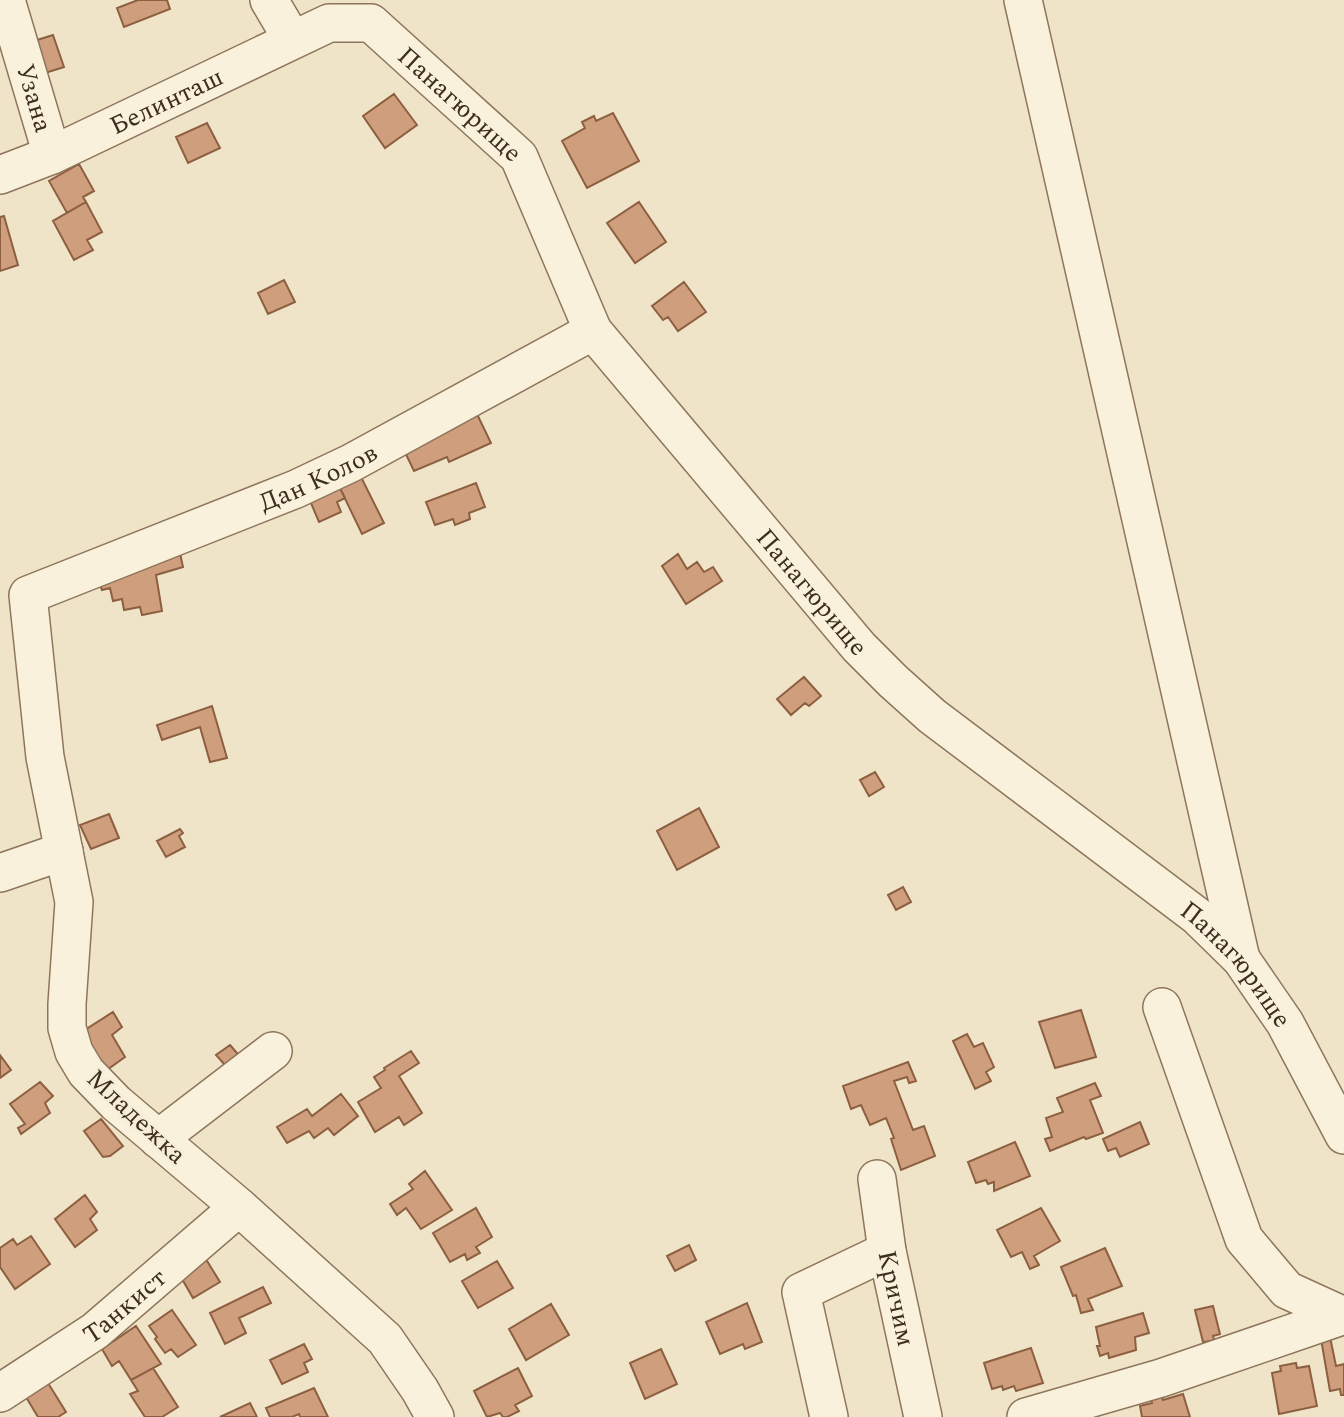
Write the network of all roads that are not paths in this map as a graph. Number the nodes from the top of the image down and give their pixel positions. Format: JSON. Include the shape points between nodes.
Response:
{"nodes":[{"id":1,"x":6,"y":0,"type":"edge"},
{"id":2,"x":269,"y":0,"type":"edge"},
{"id":3,"x":1023,"y":0,"type":"edge"},
{"id":4,"x":329,"y":23,"type":"joint"},
{"id":5,"x":292,"y":39,"type":"junction"},
{"id":6,"x":52,"y":155,"type":"junction"},
{"id":7,"x":0,"y":175,"type":"edge"},
{"id":8,"x":593,"y":331,"type":"junction"},
{"id":9,"x":28,"y":596,"type":"joint"},
{"id":10,"x":64,"y":851,"type":"junction"},
{"id":11,"x":0,"y":873,"type":"edge"},
{"id":12,"x":1241,"y":959,"type":"junction"},
{"id":13,"x":1162,"y":1007,"type":"dead end"},
{"id":14,"x":273,"y":1051,"type":"dead end"},
{"id":15,"x":1344,"y":1135,"type":"edge"},
{"id":16,"x":158,"y":1139,"type":"junction"},
{"id":17,"x":877,"y":1179,"type":"dead end"},
{"id":18,"x":239,"y":1207,"type":"junction"},
{"id":19,"x":887,"y":1251,"type":"junction"},
{"id":20,"x":1343,"y":1316,"type":"edge"},
{"id":21,"x":0,"y":1393,"type":"edge"},
{"id":22,"x":435,"y":1417,"type":"edge"},
{"id":23,"x":829,"y":1417,"type":"edge"},
{"id":24,"x":923,"y":1417,"type":"edge"},
{"id":25,"x":1026,"y":1417,"type":"edge"}],
"edges":[{"from":1,"to":6,"type":"street","name":"Узана"},
{"from":2,"to":5,"type":"street"},
{"from":3,"to":12,"type":"street"},
{"from":4,"to":5,"type":"street","name":"Белинташ"},
{"from":4,"to":8,"type":"street","name":"Панагюрище","via":[[371,23],[519,157]]},
{"from":5,"to":6,"type":"street","name":"Белинташ"},
{"from":6,"to":7,"type":"street","name":"Белинташ"},
{"from":8,"to":9,"type":"street","name":"Дан Колов","via":[[318,479]]},
{"from":8,"to":12,"type":"street","name":"Панагюрище","via":[[816,597],[893,681],[1197,916]]},
{"from":9,"to":10,"type":"street","name":"Младежка","via":[[45,757]]},
{"from":10,"to":11,"type":"street"},
{"from":10,"to":16,"type":"street","name":"Младежка","via":[[74,902],[67,1028],[74,1052],[86,1072]]},
{"from":12,"to":15,"type":"street","name":"Панагюрище","via":[[1285,1023]]},
{"from":13,"to":20,"type":"street","via":[[1244,1238],[1287,1290]]},
{"from":14,"to":16,"type":"street"},
{"from":16,"to":18,"type":"street","name":"Младежка"},
{"from":17,"to":19,"type":"street","name":"Кричим"},
{"from":18,"to":21,"type":"street","name":"Танкист","via":[[95,1331]]},
{"from":18,"to":22,"type":"street","name":"Младежка","via":[[385,1339]]},
{"from":19,"to":23,"type":"street","via":[[801,1292]]},
{"from":19,"to":24,"type":"street","name":"Кричим"},
{"from":20,"to":25,"type":"street","via":[[1161,1378]]}]}
